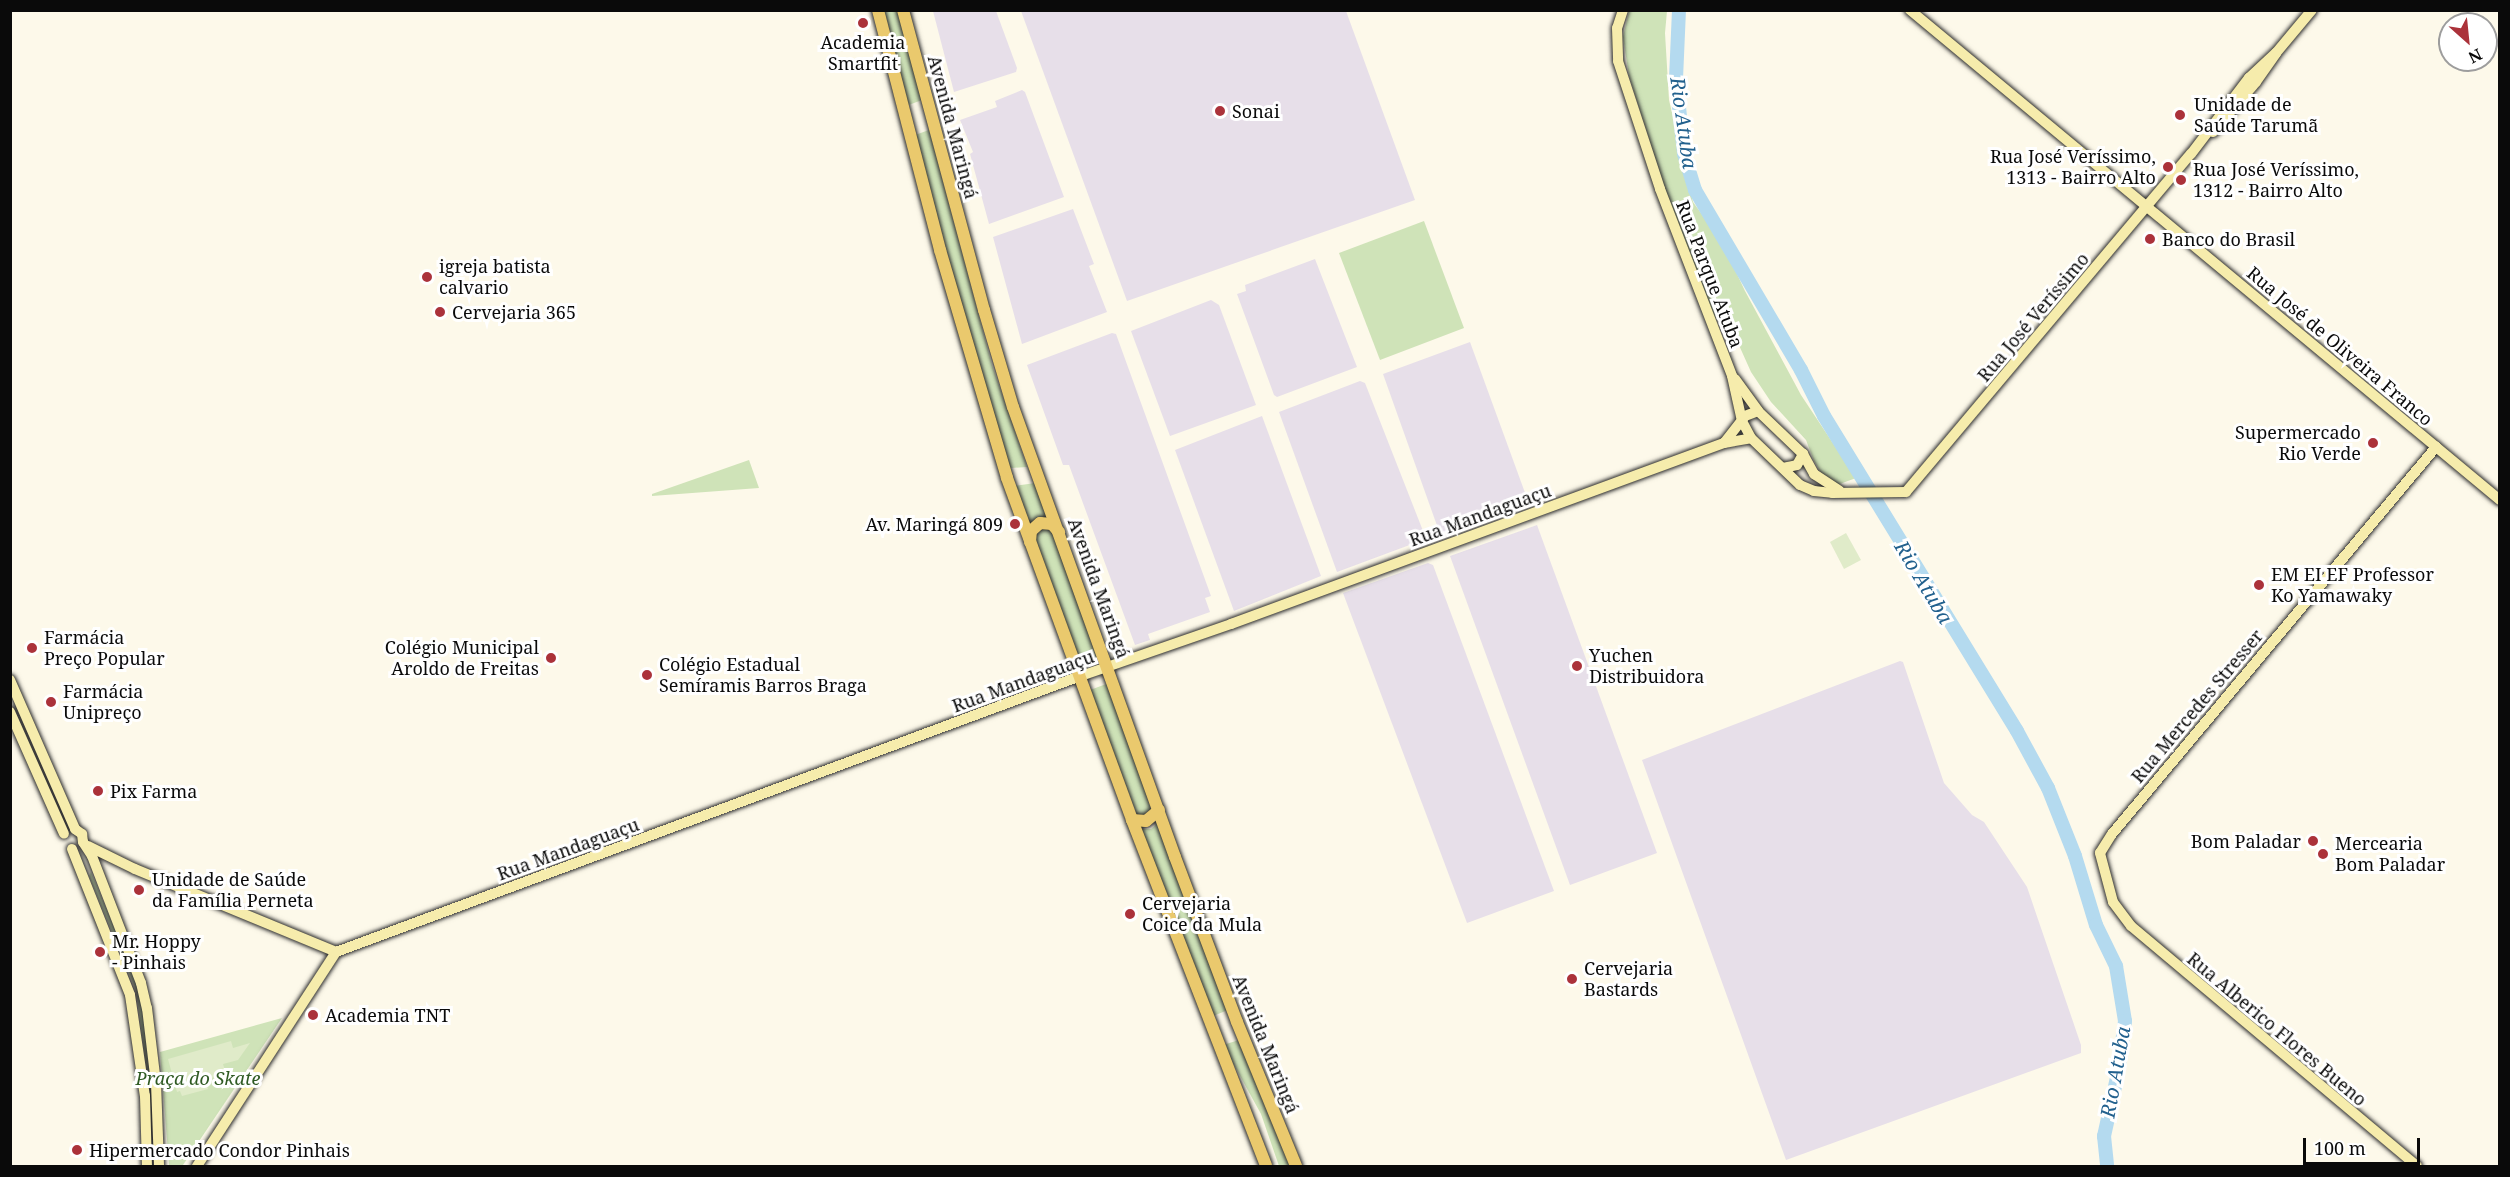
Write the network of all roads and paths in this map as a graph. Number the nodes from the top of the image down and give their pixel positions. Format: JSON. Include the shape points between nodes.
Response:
{"nodes":[{"id":1,"x":878,"y":10,"type":"edge"},
{"id":2,"x":903,"y":10,"type":"edge"},
{"id":3,"x":1623,"y":10,"type":"edge"},
{"id":4,"x":1910,"y":10,"type":"edge"},
{"id":5,"x":2312,"y":10,"type":"edge"},
{"id":6,"x":2146,"y":207,"type":"junction"},
{"id":7,"x":1732,"y":376,"type":"junction"},
{"id":8,"x":1758,"y":411,"type":"junction"},
{"id":9,"x":1742,"y":421,"type":"junction"},
{"id":10,"x":1751,"y":438,"type":"junction"},
{"id":11,"x":1724,"y":443,"type":"junction"},
{"id":12,"x":2436,"y":447,"type":"junction"},
{"id":13,"x":1803,"y":454,"type":"junction"},
{"id":14,"x":1783,"y":468,"type":"junction"},
{"id":15,"x":1845,"y":493,"type":"junction"},
{"id":16,"x":2499,"y":500,"type":"edge"},
{"id":17,"x":1060,"y":533,"type":"junction"},
{"id":18,"x":1030,"y":543,"type":"junction"},
{"id":19,"x":1109,"y":666,"type":"junction"},
{"id":20,"x":1078,"y":677,"type":"junction"},
{"id":21,"x":10,"y":680,"type":"edge"},
{"id":22,"x":10,"y":712,"type":"edge"},
{"id":23,"x":1159,"y":810,"type":"junction"},
{"id":24,"x":1132,"y":820,"type":"junction"},
{"id":25,"x":70,"y":831,"type":"junction"},
{"id":26,"x":83,"y":842,"type":"junction"},
{"id":27,"x":72,"y":849,"type":"junction"},
{"id":28,"x":97,"y":869,"type":"junction"},
{"id":29,"x":81,"y":874,"type":"junction"},
{"id":30,"x":2118,"y":913,"type":"joint"},
{"id":31,"x":336,"y":952,"type":"junction"},
{"id":32,"x":197,"y":1165,"type":"edge"},
{"id":33,"x":156,"y":1166,"type":"edge"},
{"id":34,"x":1266,"y":1167,"type":"edge"},
{"id":35,"x":1296,"y":1167,"type":"edge"},
{"id":36,"x":2417,"y":1167,"type":"edge"}],
"edges":[{"from":1,"to":18,"type":"main road","via":[[976,376]]},
{"from":2,"to":17,"type":"main road","name":"Avenida Maringá","via":[[999,363]]},
{"from":3,"to":7,"type":"street","name":"Rua Parque Atuba","via":[[1617,28],[1618,61],[1660,189]]},
{"from":4,"to":6,"type":"street","name":"Rua José de Oliveira Franco"},
{"from":5,"to":6,"type":"street","name":"Rua José Veríssimo","via":[[2226,119]]},
{"from":6,"to":12,"type":"street","name":"Rua José de Oliveira Franco"},
{"from":6,"to":15,"type":"street","name":"Rua José Veríssimo","via":[[1906,492]]},
{"from":7,"to":8,"type":"street"},
{"from":7,"to":9,"type":"street"},
{"from":8,"to":9,"type":"street","via":[[1749,412]]},
{"from":8,"to":13,"type":"street"},
{"from":9,"to":10,"type":"street"},
{"from":9,"to":11,"type":"street"},
{"from":10,"to":11,"type":"street","name":"Rua Mandaguaçu"},
{"from":10,"to":14,"type":"street"},
{"from":11,"to":19,"type":"street","name":"Rua Mandaguaçu"},
{"from":12,"to":16,"type":"street","name":"Rua José de Oliveira Franco"},
{"from":12,"to":30,"type":"street","name":"Rua Mercedes Stresser","via":[[2101,850]]},
{"from":13,"to":14,"type":"street","via":[[1795,466]]},
{"from":13,"to":15,"type":"street","via":[[1819,480]]},
{"from":14,"to":15,"type":"street","via":[[1800,485],[1814,491]]},
{"from":17,"to":18,"type":"main road","via":[[1052,524],[1040,524],[1031,531]]},
{"from":17,"to":19,"type":"main road","name":"Avenida Maringá"},
{"from":18,"to":20,"type":"main road"},
{"from":19,"to":20,"type":"street","name":"Rua Mandaguaçu"},
{"from":19,"to":23,"type":"main road","name":"Avenida Maringá"},
{"from":20,"to":24,"type":"main road"},
{"from":20,"to":31,"type":"street","name":"Rua Mandaguaçu"},
{"from":21,"to":25,"type":"street"},
{"from":22,"to":25,"type":"street"},
{"from":23,"to":24,"type":"main road","via":[[1149,820]]},
{"from":23,"to":35,"type":"main road","name":"Avenida Maringá","via":[[1237,1022]]},
{"from":24,"to":34,"type":"main road"},
{"from":25,"to":26,"type":"street","via":[[82,834]]},
{"from":25,"to":27,"type":"street","via":[[64,843]]},
{"from":26,"to":27,"type":"street"},
{"from":26,"to":28,"type":"street"},
{"from":26,"to":31,"type":"street","via":[[135,868]]},
{"from":27,"to":29,"type":"street"},
{"from":28,"to":29,"type":"street"},
{"from":28,"to":33,"type":"street","via":[[137,969],[147,1008],[156,1083]]},
{"from":29,"to":33,"type":"street","via":[[130,995]]},
{"from":30,"to":36,"type":"street","name":"Rua Alberico Flores Bueno","via":[[2157,951]]},
{"from":31,"to":32,"type":"street"}]}
